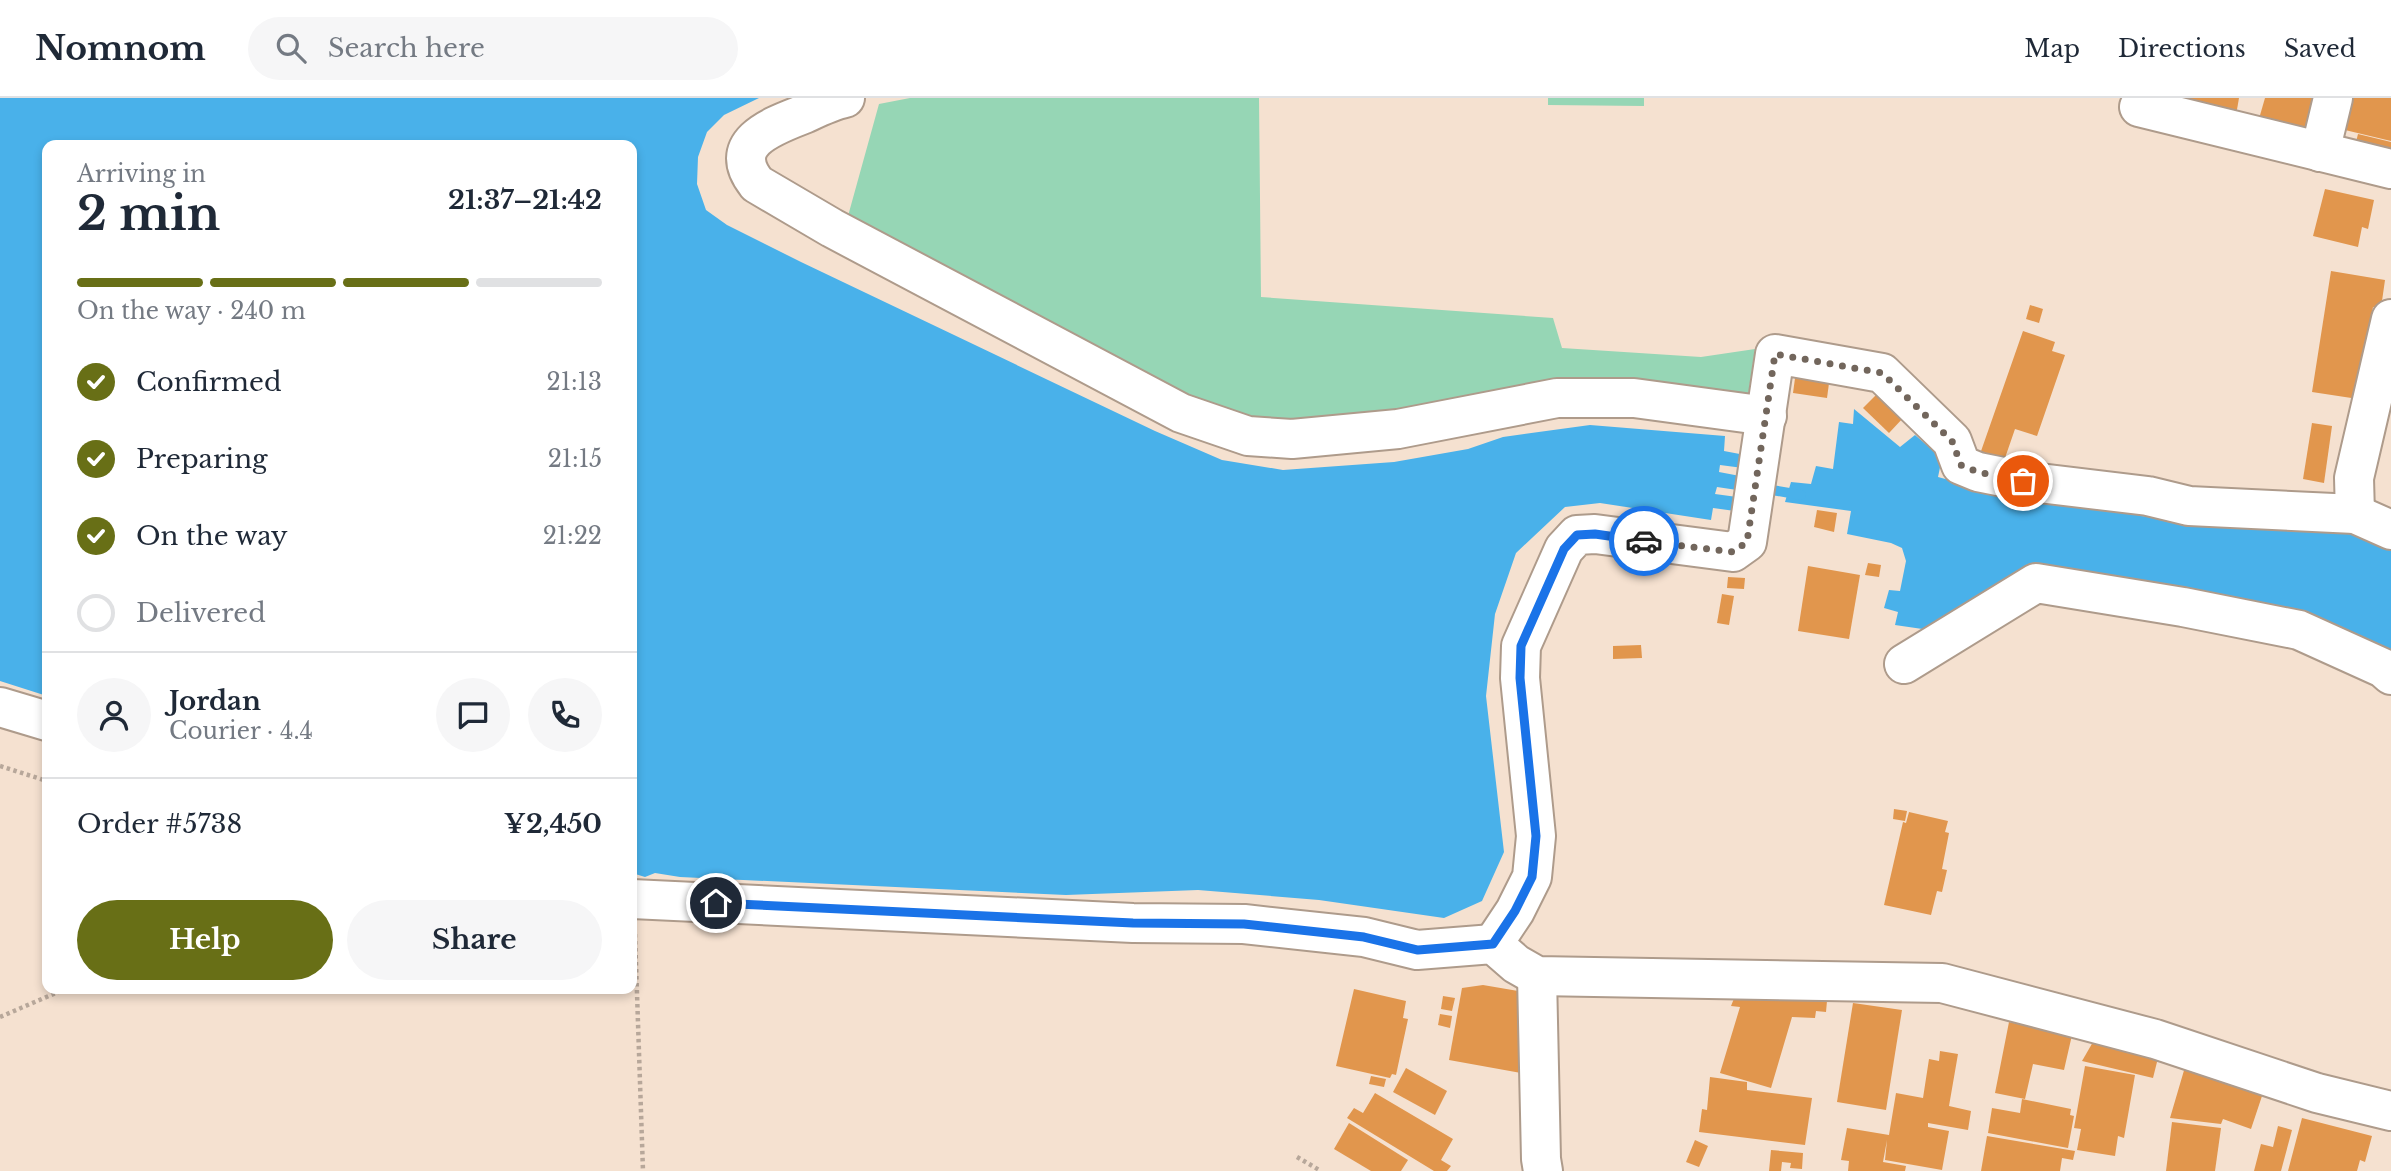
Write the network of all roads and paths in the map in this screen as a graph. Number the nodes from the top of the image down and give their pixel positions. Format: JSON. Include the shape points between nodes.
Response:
{"nodes":[{"id":1,"x":845,"y":98,"type":"edge"},
{"id":2,"x":2333,"y":98,"type":"edge"},
{"id":3,"x":2139,"y":107,"type":"dead end"},
{"id":4,"x":2320,"y":152,"type":"junction"},
{"id":5,"x":2391,"y":169,"type":"edge"},
{"id":6,"x":2391,"y":319,"type":"edge"},
{"id":7,"x":1765,"y":428,"type":"junction"},
{"id":8,"x":2355,"y":514,"type":"junction"},
{"id":9,"x":2391,"y":530,"type":"edge"},
{"id":10,"x":1904,"y":664,"type":"dead end"},
{"id":11,"x":2391,"y":675,"type":"edge"},
{"id":12,"x":0,"y":707,"type":"edge"},
{"id":13,"x":42,"y":720,"type":"edge"},
{"id":14,"x":0,"y":766,"type":"edge"},
{"id":15,"x":42,"y":779,"type":"edge"},
{"id":16,"x":637,"y":899,"type":"edge"},
{"id":17,"x":1493,"y":944,"type":"junction"},
{"id":18,"x":637,"y":961,"type":"edge"},
{"id":19,"x":1536,"y":976,"type":"junction"},
{"id":20,"x":53,"y":994,"type":"edge"},
{"id":21,"x":0,"y":1017,"type":"edge"},
{"id":22,"x":2391,"y":1111,"type":"edge"},
{"id":23,"x":1297,"y":1157,"type":"dead end"},
{"id":24,"x":643,"y":1171,"type":"edge"},
{"id":25,"x":1321,"y":1171,"type":"edge"},
{"id":26,"x":1543,"y":1171,"type":"edge"}],
"edges":[{"from":1,"to":7,"type":"street","via":[[756,137],[747,150],[746,162],[757,184],[1181,414],[1248,436],[1292,439],[1398,429],[1557,398],[1634,398]]},
{"from":2,"to":4,"type":"street"},
{"from":3,"to":4,"type":"street"},
{"from":4,"to":5,"type":"street"},
{"from":6,"to":8,"type":"street","via":[[2354,478]]},
{"from":7,"to":8,"type":"street","via":[[1775,354],[1882,373],[1952,441],[1961,465],[1978,472],[2189,506]]},
{"from":7,"to":17,"type":"street","via":[[1747,542],[1733,552],[1595,534],[1577,535],[1564,549],[1521,646],[1520,678],[1536,836],[1532,877]]},
{"from":8,"to":9,"type":"street"},
{"from":10,"to":11,"type":"street","via":[[2036,583],[2299,630]]},
{"from":12,"to":13,"type":"street"},
{"from":14,"to":15,"type":"path"},
{"from":16,"to":17,"type":"street","via":[[1244,924],[1364,937],[1418,950]]},
{"from":17,"to":19,"type":"street"},
{"from":18,"to":24,"type":"path"},
{"from":19,"to":22,"type":"street","via":[[1942,983],[2155,1039],[2316,1093]]},
{"from":19,"to":26,"type":"street"},
{"from":20,"to":21,"type":"path"},
{"from":23,"to":25,"type":"path"}]}
